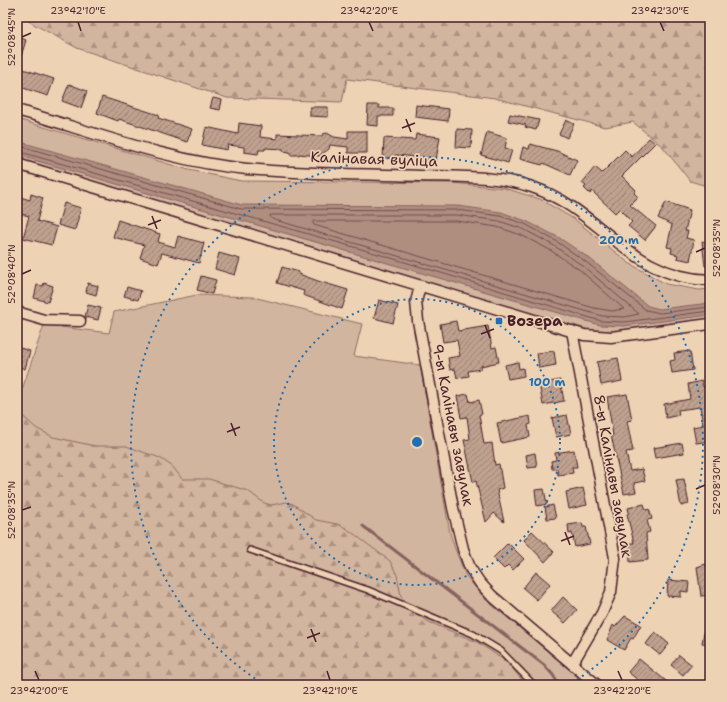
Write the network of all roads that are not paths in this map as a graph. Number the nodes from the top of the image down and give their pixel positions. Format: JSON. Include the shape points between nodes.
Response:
{"nodes":[{"id":1,"x":17,"y":110,"type":"edge"},
{"id":2,"x":17,"y":164,"type":"edge"},
{"id":3,"x":710,"y":280,"type":"edge"},
{"id":4,"x":420,"y":286,"type":"junction"},
{"id":5,"x":17,"y":312,"type":"edge"},
{"id":6,"x":80,"y":321,"type":"dead end"},
{"id":7,"x":710,"y":324,"type":"edge"},
{"id":8,"x":572,"y":331,"type":"junction"},
{"id":9,"x":250,"y":550,"type":"dead end"},
{"id":10,"x":572,"y":664,"type":"junction"},
{"id":11,"x":534,"y":685,"type":"edge"},
{"id":12,"x":597,"y":685,"type":"edge"}],
"edges":[{"from":1,"to":3,"type":"street","name":"Калінавая вуліца","via":[[169,155],[220,166],[294,172],[489,179],[531,187],[570,206],[644,262],[679,277]]},
{"from":2,"to":4,"type":"street"},
{"from":4,"to":8,"type":"street"},
{"from":4,"to":10,"type":"street","name":"9-ы Калінавы завулак","via":[[416,302],[418,321],[453,508],[470,568],[491,595]]},
{"from":5,"to":6,"type":"street","via":[[44,320]]},
{"from":7,"to":8,"type":"street","via":[[611,337],[595,337]]},
{"from":8,"to":10,"type":"street","name":"8-ы Калінавы завулак","via":[[615,558],[611,592],[602,613]]},
{"from":9,"to":11,"type":"lane","via":[[368,590],[473,634],[501,651]]},
{"from":10,"to":12,"type":"street","name":"9-ы Калінавы завулак"}]}
